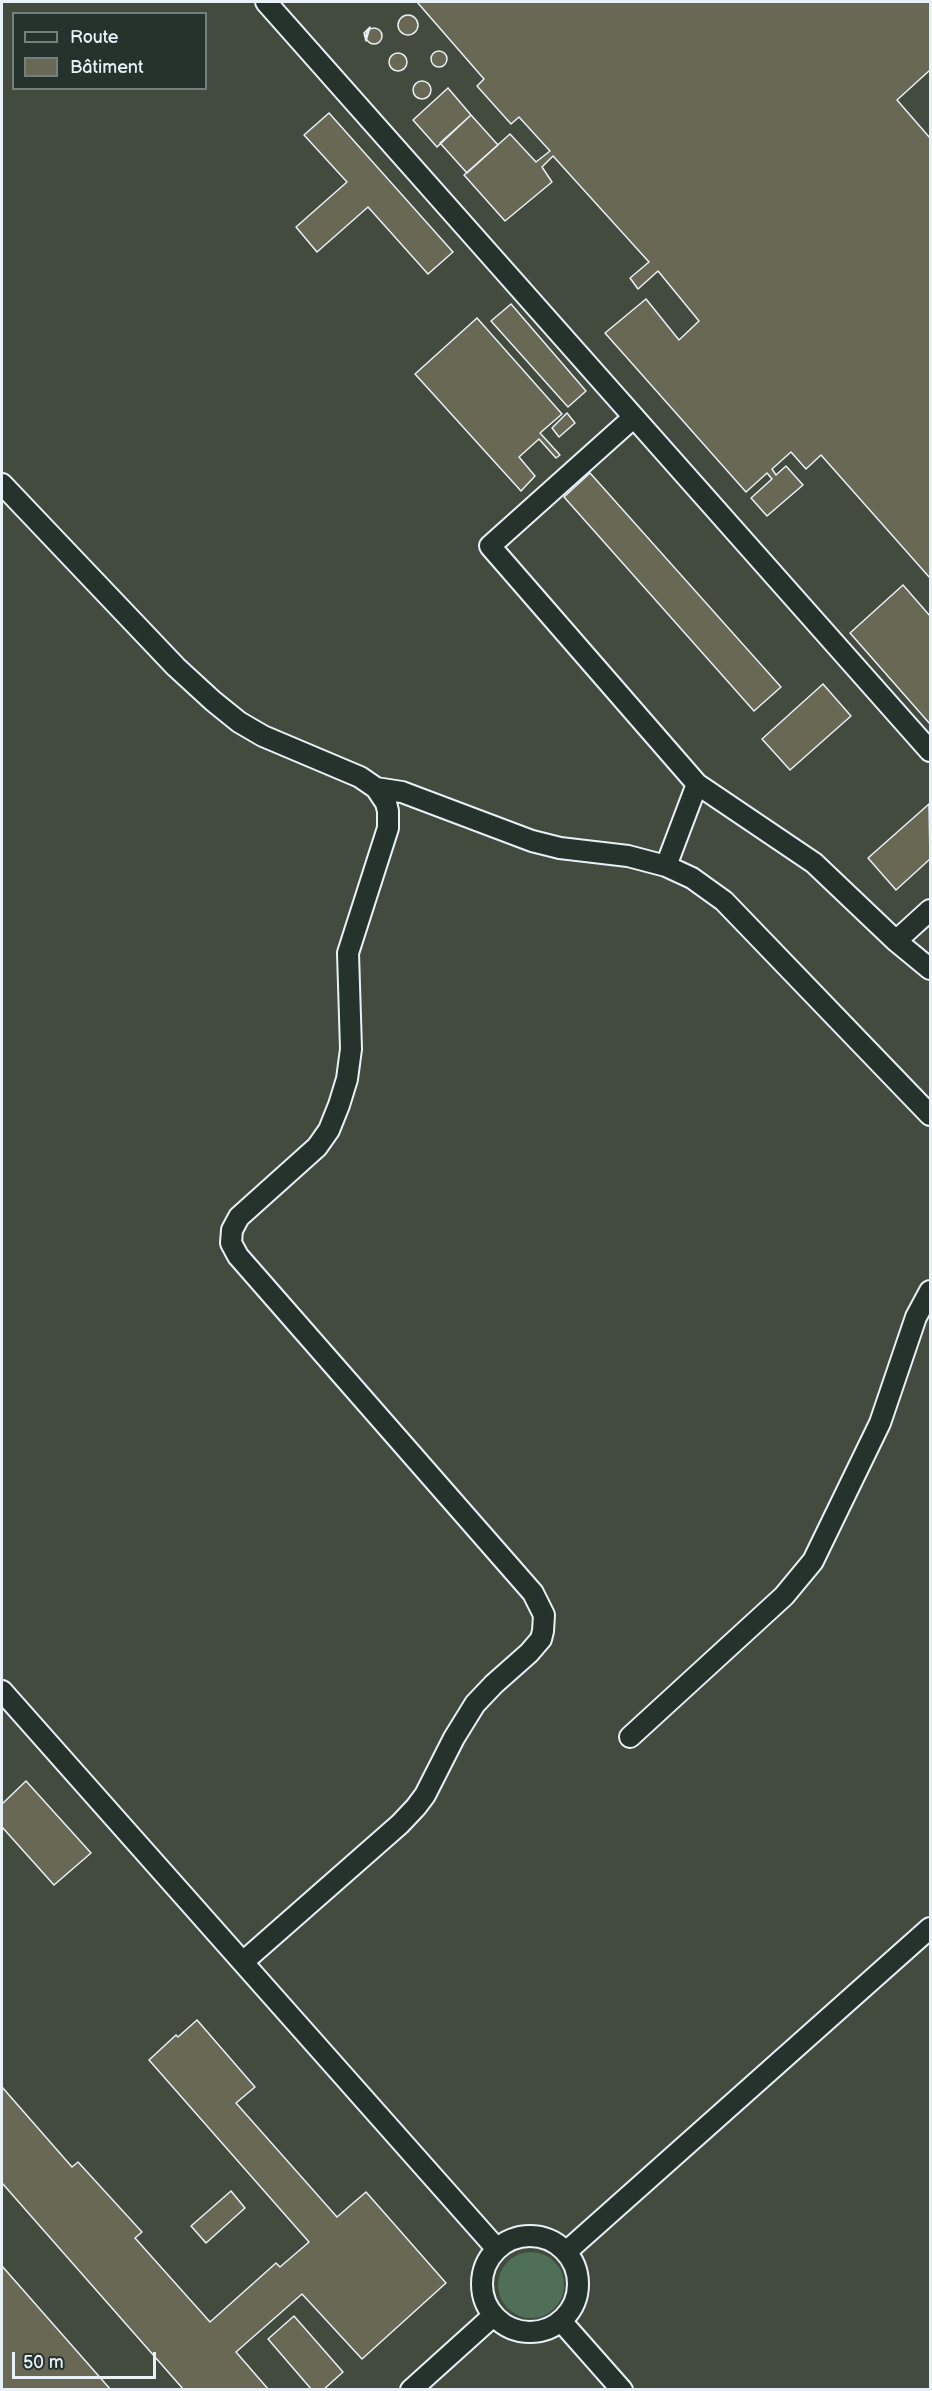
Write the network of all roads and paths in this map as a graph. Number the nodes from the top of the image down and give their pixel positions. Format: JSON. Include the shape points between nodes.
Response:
{"nodes":[{"id":1,"x":266,"y":2,"type":"edge"},
{"id":2,"x":634,"y":417,"type":"junction"},
{"id":3,"x":2,"y":484,"type":"edge"},
{"id":4,"x":930,"y":751,"type":"edge"},
{"id":5,"x":697,"y":784,"type":"junction"},
{"id":6,"x":376,"y":789,"type":"junction"},
{"id":7,"x":666,"y":867,"type":"junction"},
{"id":8,"x":930,"y":910,"type":"edge"},
{"id":9,"x":896,"y":941,"type":"junction"},
{"id":10,"x":930,"y":969,"type":"edge"},
{"id":11,"x":930,"y":1114,"type":"edge"},
{"id":12,"x":930,"y":1291,"type":"edge"},
{"id":13,"x":2,"y":1691,"type":"edge"},
{"id":14,"x":630,"y":1737,"type":"dead end"},
{"id":15,"x":930,"y":1928,"type":"edge"},
{"id":16,"x":243,"y":1962,"type":"junction"},
{"id":17,"x":497,"y":2249,"type":"junction"},
{"id":18,"x":566,"y":2252,"type":"junction"},
{"id":19,"x":494,"y":2316,"type":"junction"},
{"id":20,"x":561,"y":2321,"type":"junction"},
{"id":21,"x":411,"y":2390,"type":"edge"},
{"id":22,"x":622,"y":2390,"type":"edge"}],
"edges":[{"from":1,"to":2,"type":"street"},
{"from":2,"to":4,"type":"street"},
{"from":2,"to":5,"type":"street","via":[[490,546]]},
{"from":3,"to":6,"type":"street","via":[[176,667],[227,713],[262,736],[350,772]]},
{"from":5,"to":7,"type":"street"},
{"from":5,"to":9,"type":"street","via":[[814,863]]},
{"from":6,"to":7,"type":"street","via":[[402,792],[546,845],[622,855]]},
{"from":6,"to":16,"type":"street","via":[[386,803],[389,819],[348,953],[351,1049],[339,1105],[317,1147],[239,1216],[231,1243],[238,1256],[533,1593],[544,1615],[543,1631],[536,1647],[475,1704],[425,1795],[408,1816]]},
{"from":7,"to":11,"type":"street","via":[[692,878],[724,901]]},
{"from":8,"to":9,"type":"street"},
{"from":9,"to":10,"type":"street"},
{"from":12,"to":14,"type":"street","via":[[916,1317],[880,1423],[813,1561],[784,1596]]},
{"from":13,"to":16,"type":"street"},
{"from":15,"to":18,"type":"street"},
{"from":16,"to":17,"type":"street"},
{"from":17,"to":18,"type":"street","via":[[511,2240],[532,2236],[548,2240]]},
{"from":17,"to":19,"type":"street","via":[[484,2268],[481,2285]]},
{"from":18,"to":20,"type":"street","via":[[575,2267],[578,2290],[572,2308]]},
{"from":19,"to":20,"type":"street","via":[[507,2327],[529,2333],[546,2330]]},
{"from":19,"to":21,"type":"street"},
{"from":20,"to":22,"type":"street"}]}
